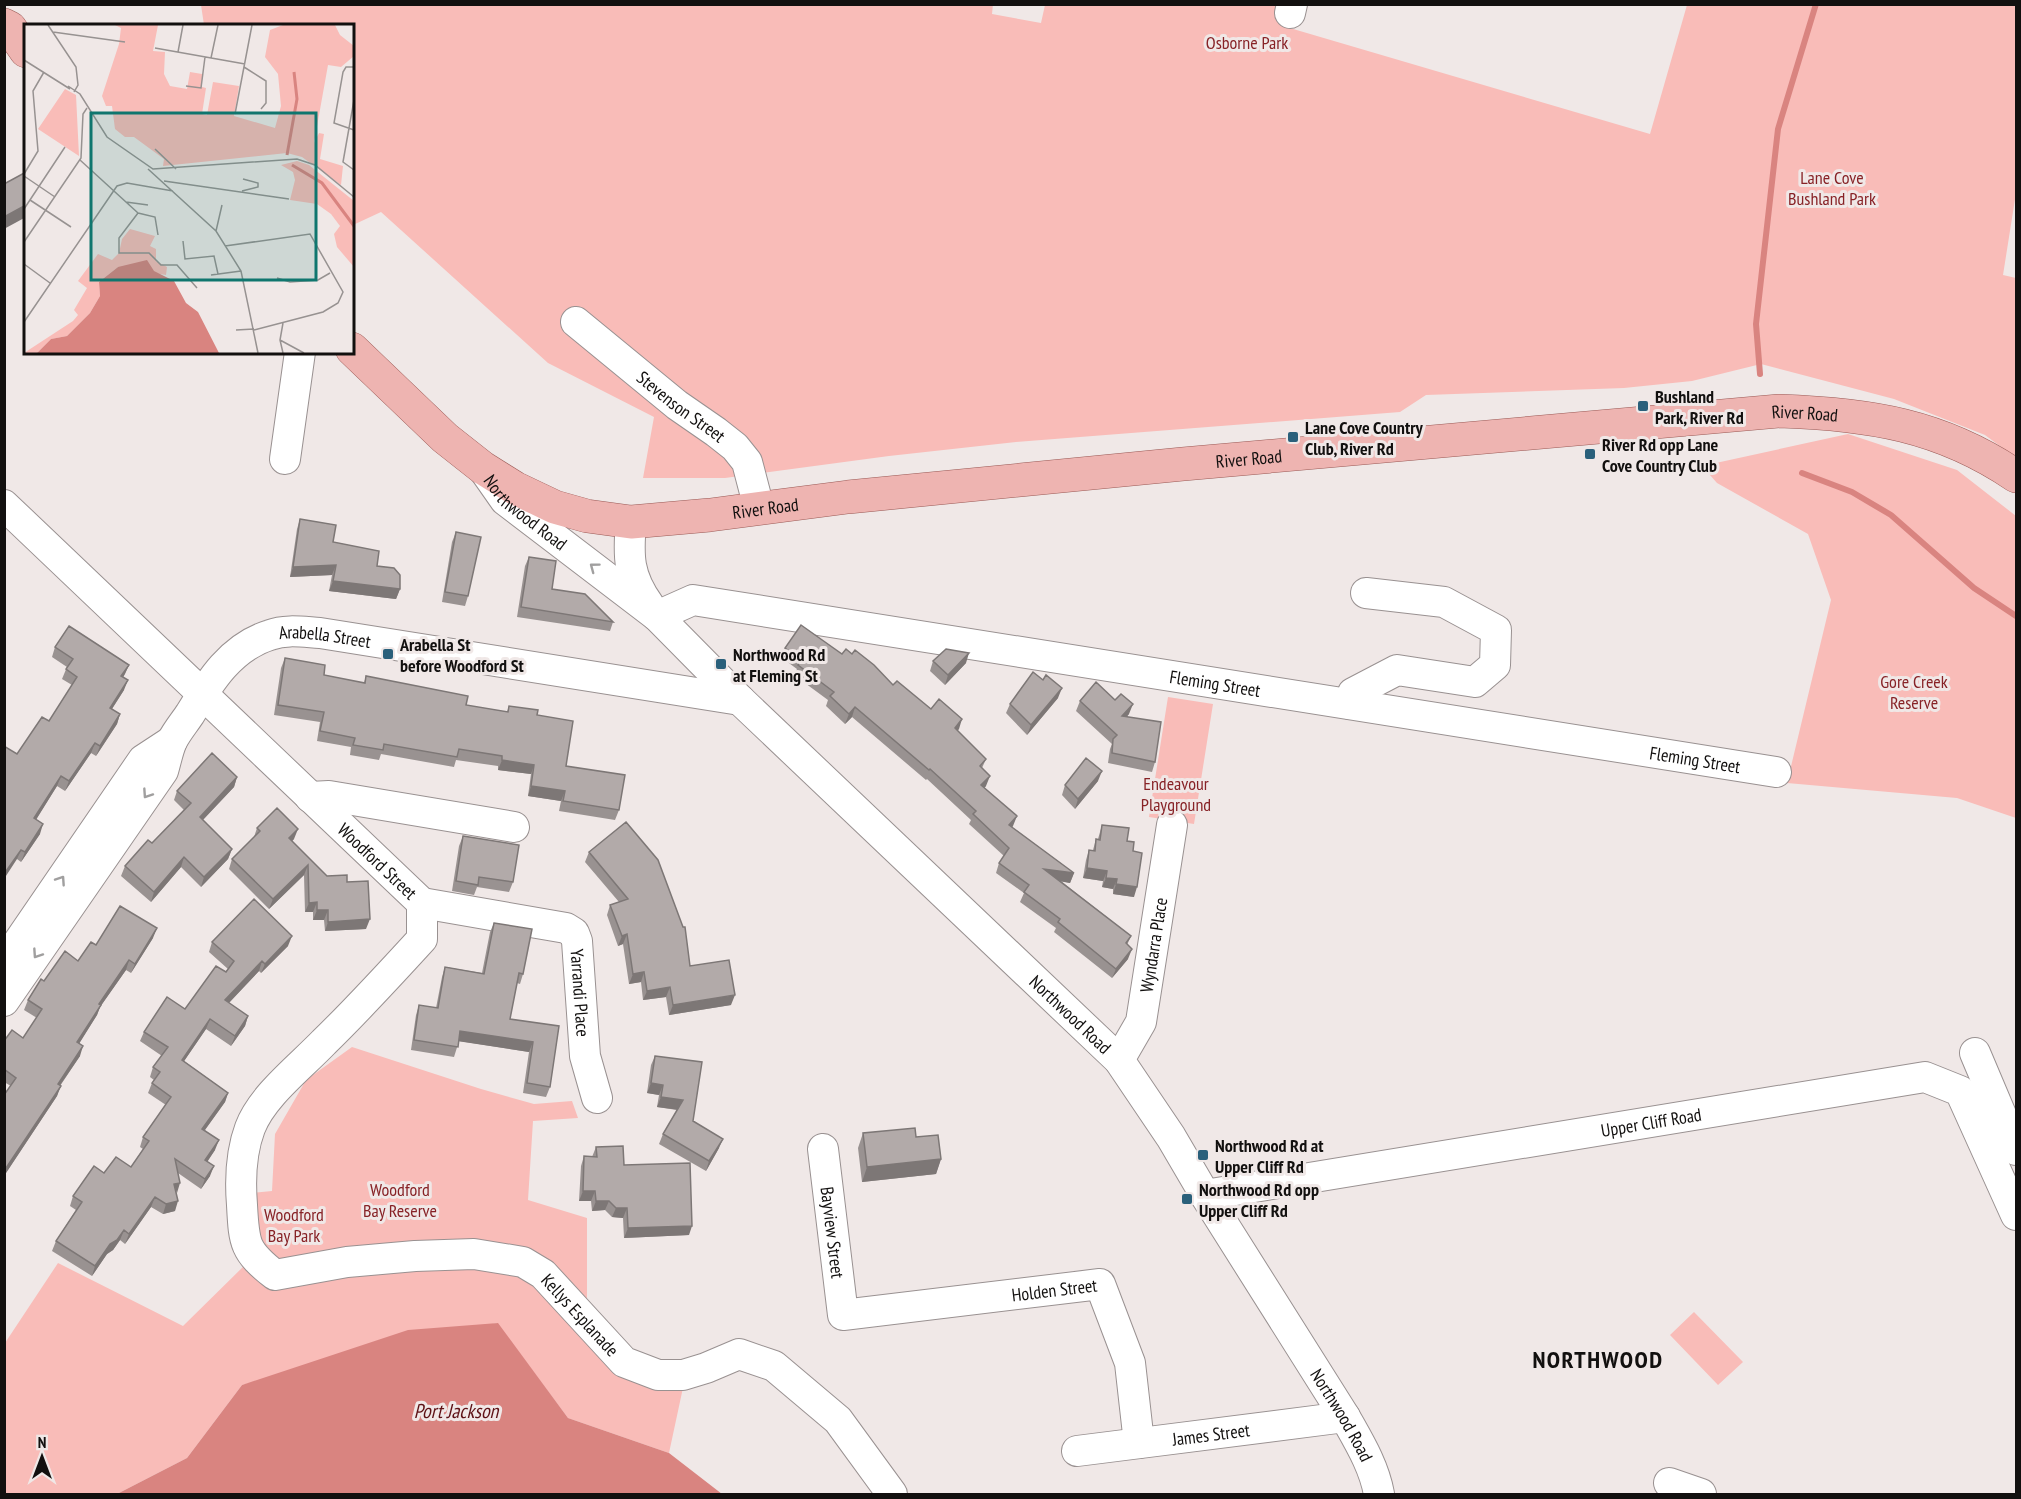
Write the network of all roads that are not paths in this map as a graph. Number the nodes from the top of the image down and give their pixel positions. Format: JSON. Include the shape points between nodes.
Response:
{"nodes":[{"id":1,"x":576,"y":322,"type":"dead end"},
{"id":2,"x":354,"y":351,"type":"edge"},
{"id":3,"x":300,"y":354,"type":"edge"},
{"id":4,"x":285,"y":459,"type":"dead end"},
{"id":5,"x":483,"y":468,"type":"junction"},
{"id":6,"x":2016,"y":477,"type":"edge"},
{"id":7,"x":4,"y":505,"type":"edge"},
{"id":8,"x":759,"y":508,"type":"junction"},
{"id":9,"x":631,"y":522,"type":"junction"},
{"id":10,"x":1366,"y":593,"type":"dead end"},
{"id":11,"x":657,"y":616,"type":"junction"},
{"id":12,"x":202,"y":694,"type":"junction"},
{"id":13,"x":740,"y":700,"type":"junction"},
{"id":14,"x":1350,"y":704,"type":"junction"},
{"id":15,"x":172,"y":741,"type":"junction"},
{"id":16,"x":1776,"y":772,"type":"dead end"},
{"id":17,"x":310,"y":797,"type":"junction"},
{"id":18,"x":1172,"y":825,"type":"dead end"},
{"id":19,"x":514,"y":827,"type":"dead end"},
{"id":20,"x":422,"y":903,"type":"junction"},
{"id":21,"x":4,"y":963,"type":"edge"},
{"id":22,"x":4,"y":1001,"type":"edge"},
{"id":23,"x":1975,"y":1053,"type":"dead end"},
{"id":24,"x":1119,"y":1060,"type":"junction"},
{"id":25,"x":597,"y":1098,"type":"dead end"},
{"id":26,"x":823,"y":1149,"type":"dead end"},
{"id":27,"x":2016,"y":1150,"type":"edge"},
{"id":28,"x":1205,"y":1195,"type":"junction"},
{"id":29,"x":2016,"y":1215,"type":"edge"},
{"id":30,"x":275,"y":1275,"type":"joint"},
{"id":31,"x":843,"y":1315,"type":"joint"},
{"id":32,"x":1345,"y":1417,"type":"junction"},
{"id":33,"x":1139,"y":1443,"type":"junction"},
{"id":34,"x":1077,"y":1451,"type":"dead end"},
{"id":35,"x":1669,"y":1483,"type":"dead end"},
{"id":36,"x":892,"y":1494,"type":"edge"},
{"id":37,"x":1379,"y":1494,"type":"edge"},
{"id":38,"x":1701,"y":1494,"type":"edge"}],
"edges":[{"from":1,"to":8,"type":"street","name":"Stevenson Street","via":[[735,447],[747,462]]},
{"from":2,"to":5,"type":"main road","name":"Northwood Road","via":[[445,438]]},
{"from":3,"to":4,"type":"street"},
{"from":5,"to":9,"type":"main road","name":"River Road","via":[[555,507]]},
{"from":11,"to":5,"type":"street","name":"Northwood Road","one_way":true,"via":[[505,500]]},
{"from":6,"to":8,"type":"main road","name":"River Road","via":[[1972,450],[1888,420],[1779,411],[1184,464]]},
{"from":7,"to":12,"type":"street","name":"Woodford Street"},
{"from":8,"to":9,"type":"main road","name":"River Road"},
{"from":9,"to":11,"type":"street","name":"Northwood Road","via":[[629,554],[634,580]]},
{"from":10,"to":14,"type":"street","via":[[1443,603],[1496,630],[1495,665],[1475,682],[1397,670],[1353,693]]},
{"from":11,"to":13,"type":"street","name":"Northwood Road"},
{"from":11,"to":14,"type":"street","name":"Fleming Street","via":[[693,600]]},
{"from":12,"to":13,"type":"street","name":"Arabella Street","via":[[220,669],[252,642],[295,631]]},
{"from":12,"to":15,"type":"street","name":"Arabella Street"},
{"from":12,"to":17,"type":"street","name":"Woodford Street"},
{"from":13,"to":24,"type":"street","name":"Northwood Road"},
{"from":14,"to":16,"type":"street","name":"Fleming Street"},
{"from":21,"to":15,"type":"street","name":"Arabella Street","one_way":true,"via":[[143,760]]},
{"from":15,"to":22,"type":"street","name":"Arabella Street","one_way":true,"via":[[163,771]]},
{"from":17,"to":19,"type":"street","via":[[329,796]]},
{"from":17,"to":20,"type":"street","name":"Woodford Street"},
{"from":18,"to":24,"type":"street","name":"Wyndarra Place","via":[[1141,1022]]},
{"from":20,"to":25,"type":"street","name":"Yarrandi Place","via":[[566,927],[574,933],[585,1056]]},
{"from":20,"to":30,"type":"street","name":"Woodford Street","via":[[422,939],[265,1102],[250,1127],[242,1157],[244,1238],[255,1259]]},
{"from":23,"to":27,"type":"street"},
{"from":24,"to":28,"type":"street","name":"Northwood Road","via":[[1172,1137]]},
{"from":26,"to":31,"type":"street","name":"Bayview Street"},
{"from":28,"to":29,"type":"street","name":"Upper Cliff Road","via":[[1925,1077],[1960,1091]]},
{"from":28,"to":32,"type":"street","name":"Northwood Road"},
{"from":30,"to":36,"type":"street","name":"Kellys Esplanade","via":[[347,1262],[416,1256],[474,1254],[524,1262],[543,1274],[624,1362],[658,1375],[683,1375],[738,1354],[774,1366],[838,1420]]},
{"from":31,"to":33,"type":"street","name":"Holden Street","via":[[1100,1284],[1130,1363]]},
{"from":32,"to":33,"type":"street","name":"James Street"},
{"from":32,"to":37,"type":"street","name":"Northwood Road","via":[[1366,1453]]},
{"from":33,"to":34,"type":"street","name":"James Street"},
{"from":35,"to":38,"type":"street"}]}
